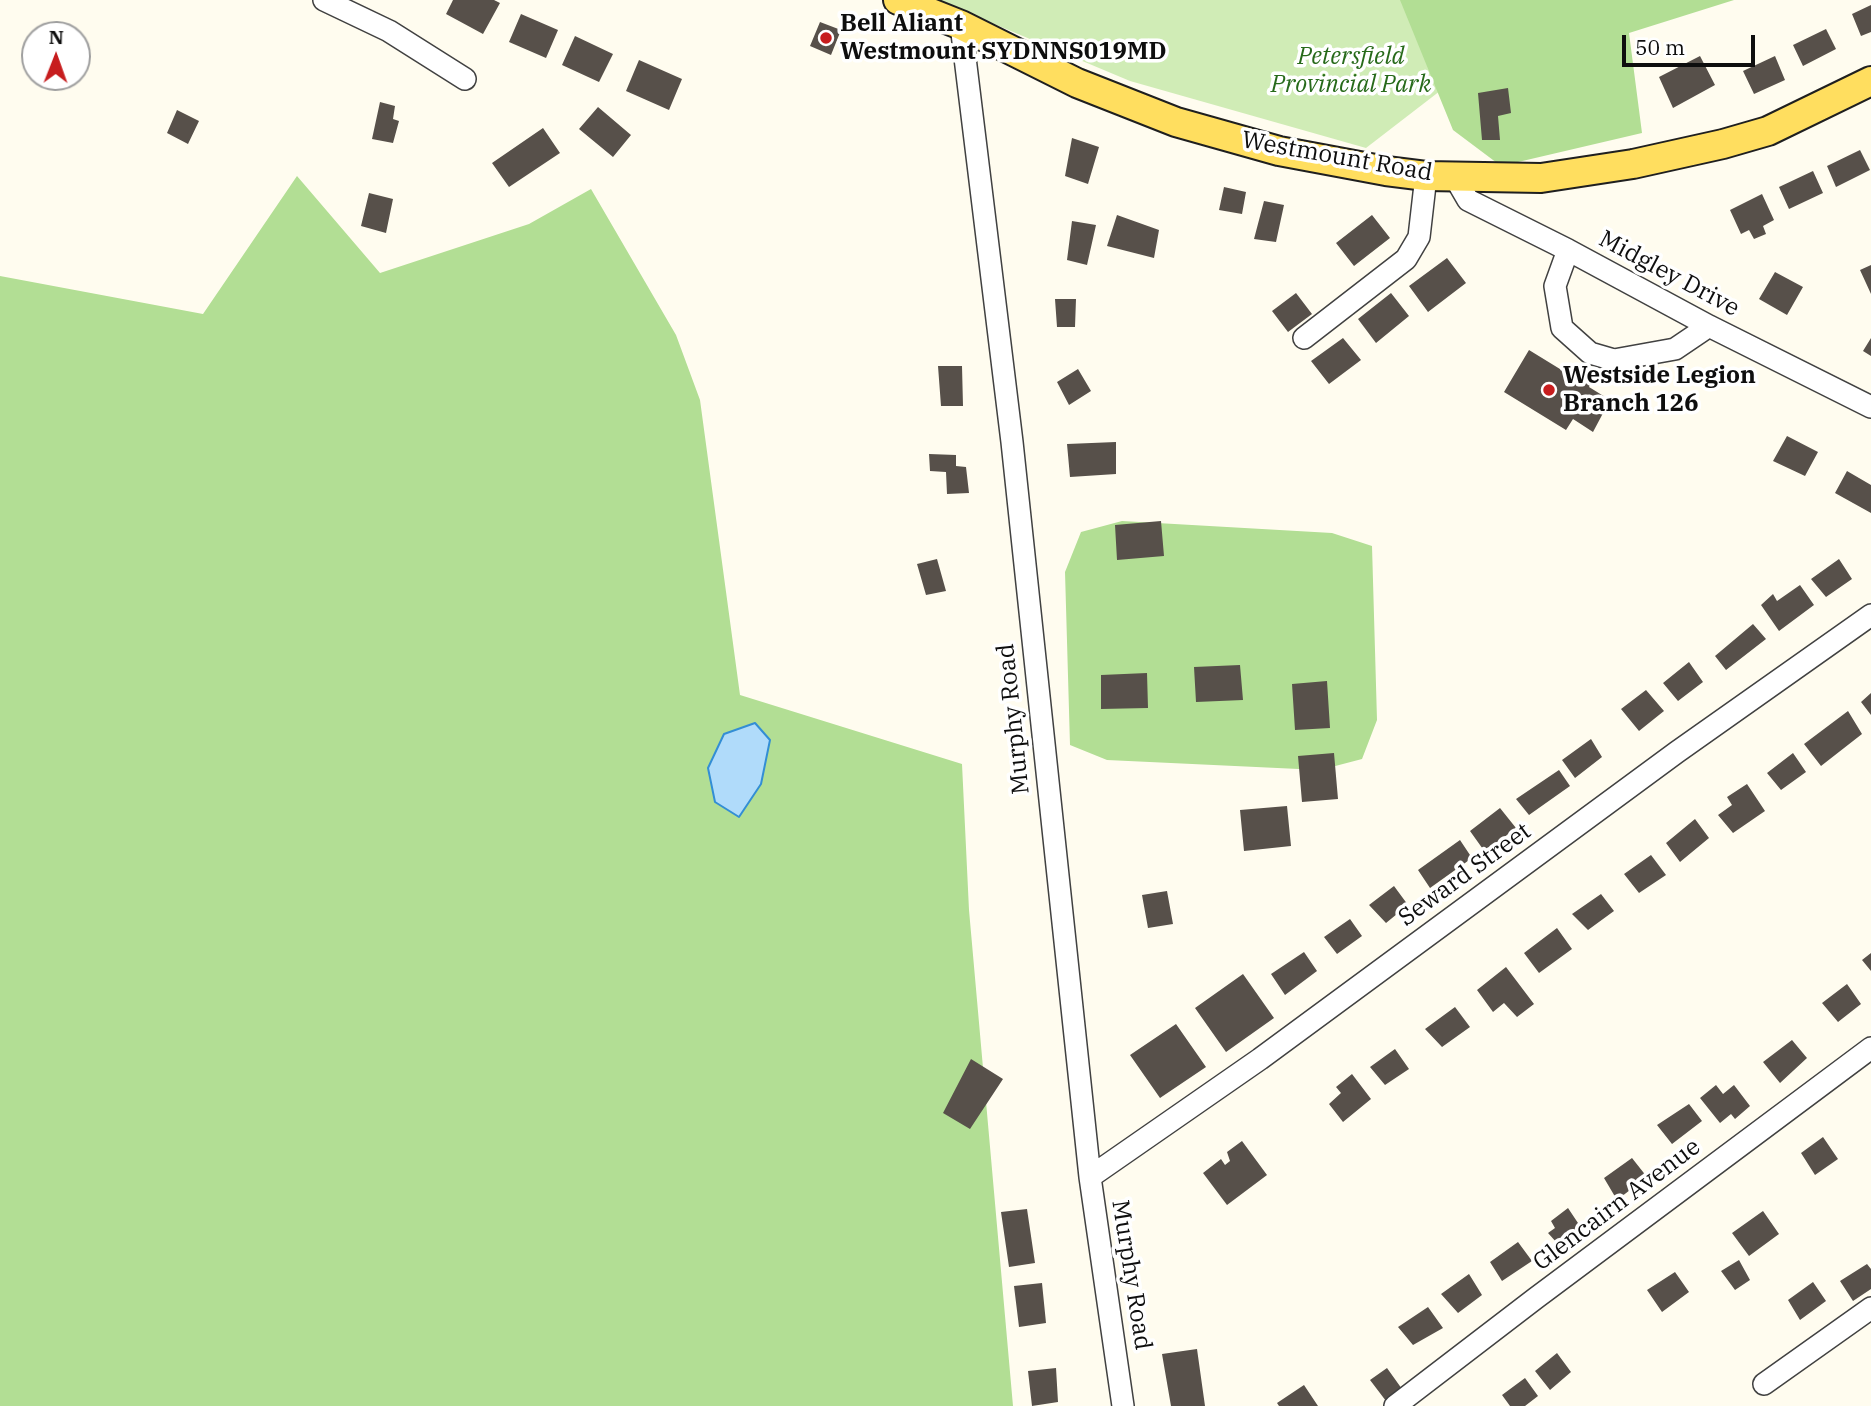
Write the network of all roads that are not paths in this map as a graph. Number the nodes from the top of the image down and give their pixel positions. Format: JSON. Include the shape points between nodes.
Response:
{"nodes":[{"id":1,"x":324,"y":0,"type":"edge"},
{"id":2,"x":898,"y":0,"type":"edge"},
{"id":3,"x":961,"y":25,"type":"junction"},
{"id":4,"x":465,"y":79,"type":"dead end"},
{"id":5,"x":1871,"y":81,"type":"edge"},
{"id":6,"x":1426,"y":176,"type":"junction"},
{"id":7,"x":1454,"y":176,"type":"junction"},
{"id":8,"x":1568,"y":250,"type":"junction"},
{"id":9,"x":1709,"y":326,"type":"junction"},
{"id":10,"x":1304,"y":338,"type":"dead end"},
{"id":11,"x":1871,"y":407,"type":"edge"},
{"id":12,"x":1871,"y":615,"type":"edge"},
{"id":13,"x":1871,"y":1048,"type":"edge"},
{"id":14,"x":1090,"y":1177,"type":"junction"},
{"id":15,"x":1871,"y":1308,"type":"edge"},
{"id":16,"x":1764,"y":1384,"type":"dead end"},
{"id":17,"x":1123,"y":1406,"type":"edge"},
{"id":18,"x":1395,"y":1406,"type":"edge"}],
"edges":[{"from":1,"to":4,"type":"street","via":[[389,31]]},
{"from":2,"to":3,"type":"main road","name":"Westmount Road"},
{"from":3,"to":6,"type":"main road","name":"Westmount Road","via":[[1077,83],[1176,122],[1279,151]]},
{"from":3,"to":14,"type":"street","name":"Murphy Road","via":[[1012,442]]},
{"from":5,"to":7,"type":"main road","name":"Westmount Road","via":[[1768,131],[1723,145],[1553,176]]},
{"from":6,"to":7,"type":"main road","name":"Westmount Road"},
{"from":6,"to":10,"type":"street","via":[[1419,237],[1406,259]]},
{"from":7,"to":8,"type":"street","name":"Midgley Drive","via":[[1468,200]]},
{"from":8,"to":9,"type":"street","name":"Midgley Drive"},
{"from":8,"to":9,"type":"street","via":[[1555,286],[1562,328],[1590,353],[1614,360],[1675,349]]},
{"from":9,"to":11,"type":"street","name":"Midgley Drive"},
{"from":12,"to":14,"type":"street","name":"Seward Street","via":[[1676,752],[1260,1059]]},
{"from":13,"to":18,"type":"street","name":"Glencairn Avenue"},
{"from":14,"to":17,"type":"street","name":"Murphy Road"},
{"from":15,"to":16,"type":"street"}]}
